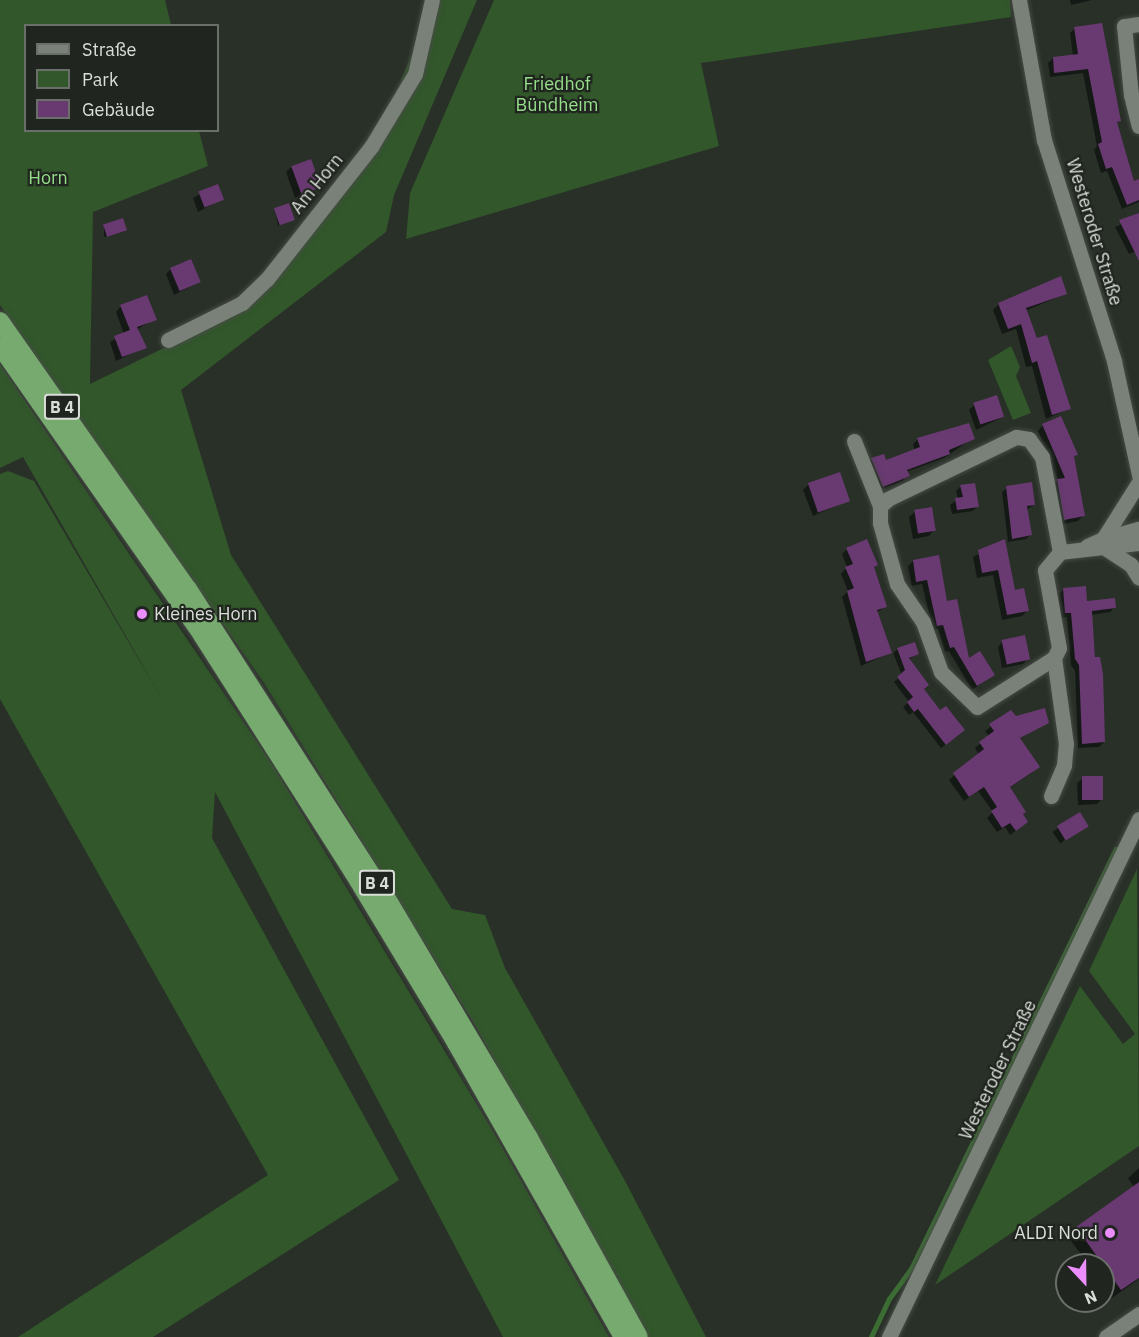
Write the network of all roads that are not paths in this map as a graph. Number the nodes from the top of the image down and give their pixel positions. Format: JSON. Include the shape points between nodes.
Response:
{"nodes":[{"id":1,"x":432,"y":0,"type":"edge"},
{"id":2,"x":1019,"y":0,"type":"edge"},
{"id":3,"x":1139,"y":24,"type":"edge"},
{"id":4,"x":1134,"y":67,"type":"edge"},
{"id":5,"x":1139,"y":126,"type":"edge"},
{"id":6,"x":0,"y":321,"type":"edge"},
{"id":7,"x":168,"y":340,"type":"dead end"},
{"id":8,"x":0,"y":346,"type":"edge"},
{"id":9,"x":29,"y":373,"type":"junction"},
{"id":10,"x":854,"y":441,"type":"dead end"},
{"id":11,"x":83,"y":449,"type":"junction"},
{"id":12,"x":1139,"y":475,"type":"edge"},
{"id":13,"x":1139,"y":482,"type":"edge"},
{"id":14,"x":880,"y":506,"type":"junction"},
{"id":15,"x":1139,"y":529,"type":"edge"},
{"id":16,"x":1104,"y":543,"type":"junction"},
{"id":17,"x":1139,"y":543,"type":"edge"},
{"id":18,"x":1060,"y":552,"type":"junction"},
{"id":19,"x":1139,"y":578,"type":"edge"},
{"id":20,"x":1054,"y":658,"type":"junction"},
{"id":21,"x":1051,"y":796,"type":"dead end"},
{"id":22,"x":1139,"y":819,"type":"edge"},
{"id":23,"x":1139,"y":1314,"type":"edge"},
{"id":24,"x":623,"y":1337,"type":"edge"},
{"id":25,"x":639,"y":1337,"type":"edge"},
{"id":26,"x":889,"y":1337,"type":"edge"},
{"id":27,"x":1106,"y":1337,"type":"edge"}],
"edges":[{"from":1,"to":7,"type":"street","name":"Am Horn","via":[[415,74],[371,147],[267,279],[242,303]]},
{"from":2,"to":12,"type":"street","name":"Westeroder Straße","via":[[1044,140],[1114,361]]},
{"from":3,"to":4,"type":"street","via":[[1125,26]]},
{"from":4,"to":5,"type":"street"},
{"from":6,"to":9,"type":"highway","number":"B 4"},
{"from":8,"to":9,"type":"highway","number":"B 4"},
{"from":9,"to":11,"type":"highway","number":"B 4"},
{"from":10,"to":14,"type":"street"},
{"from":11,"to":24,"type":"highway","number":"B 4","via":[[353,872],[456,1043]]},
{"from":11,"to":25,"type":"highway","number":"B 4","via":[[259,696],[386,897],[529,1138]]},
{"from":13,"to":16,"type":"street"},
{"from":14,"to":18,"type":"street","via":[[1016,437],[1029,439],[1042,457]]},
{"from":14,"to":20,"type":"street","via":[[880,523],[897,584],[923,622],[941,672],[977,707]]},
{"from":15,"to":16,"type":"street"},
{"from":16,"to":17,"type":"street"},
{"from":16,"to":18,"type":"street"},
{"from":16,"to":19,"type":"street","via":[[1131,565]]},
{"from":18,"to":20,"type":"street","via":[[1045,570],[1059,648]]},
{"from":20,"to":21,"type":"street","via":[[1066,744],[1064,765]]},
{"from":22,"to":26,"type":"street","name":"Westeroder Straße"},
{"from":23,"to":27,"type":"street"}]}
